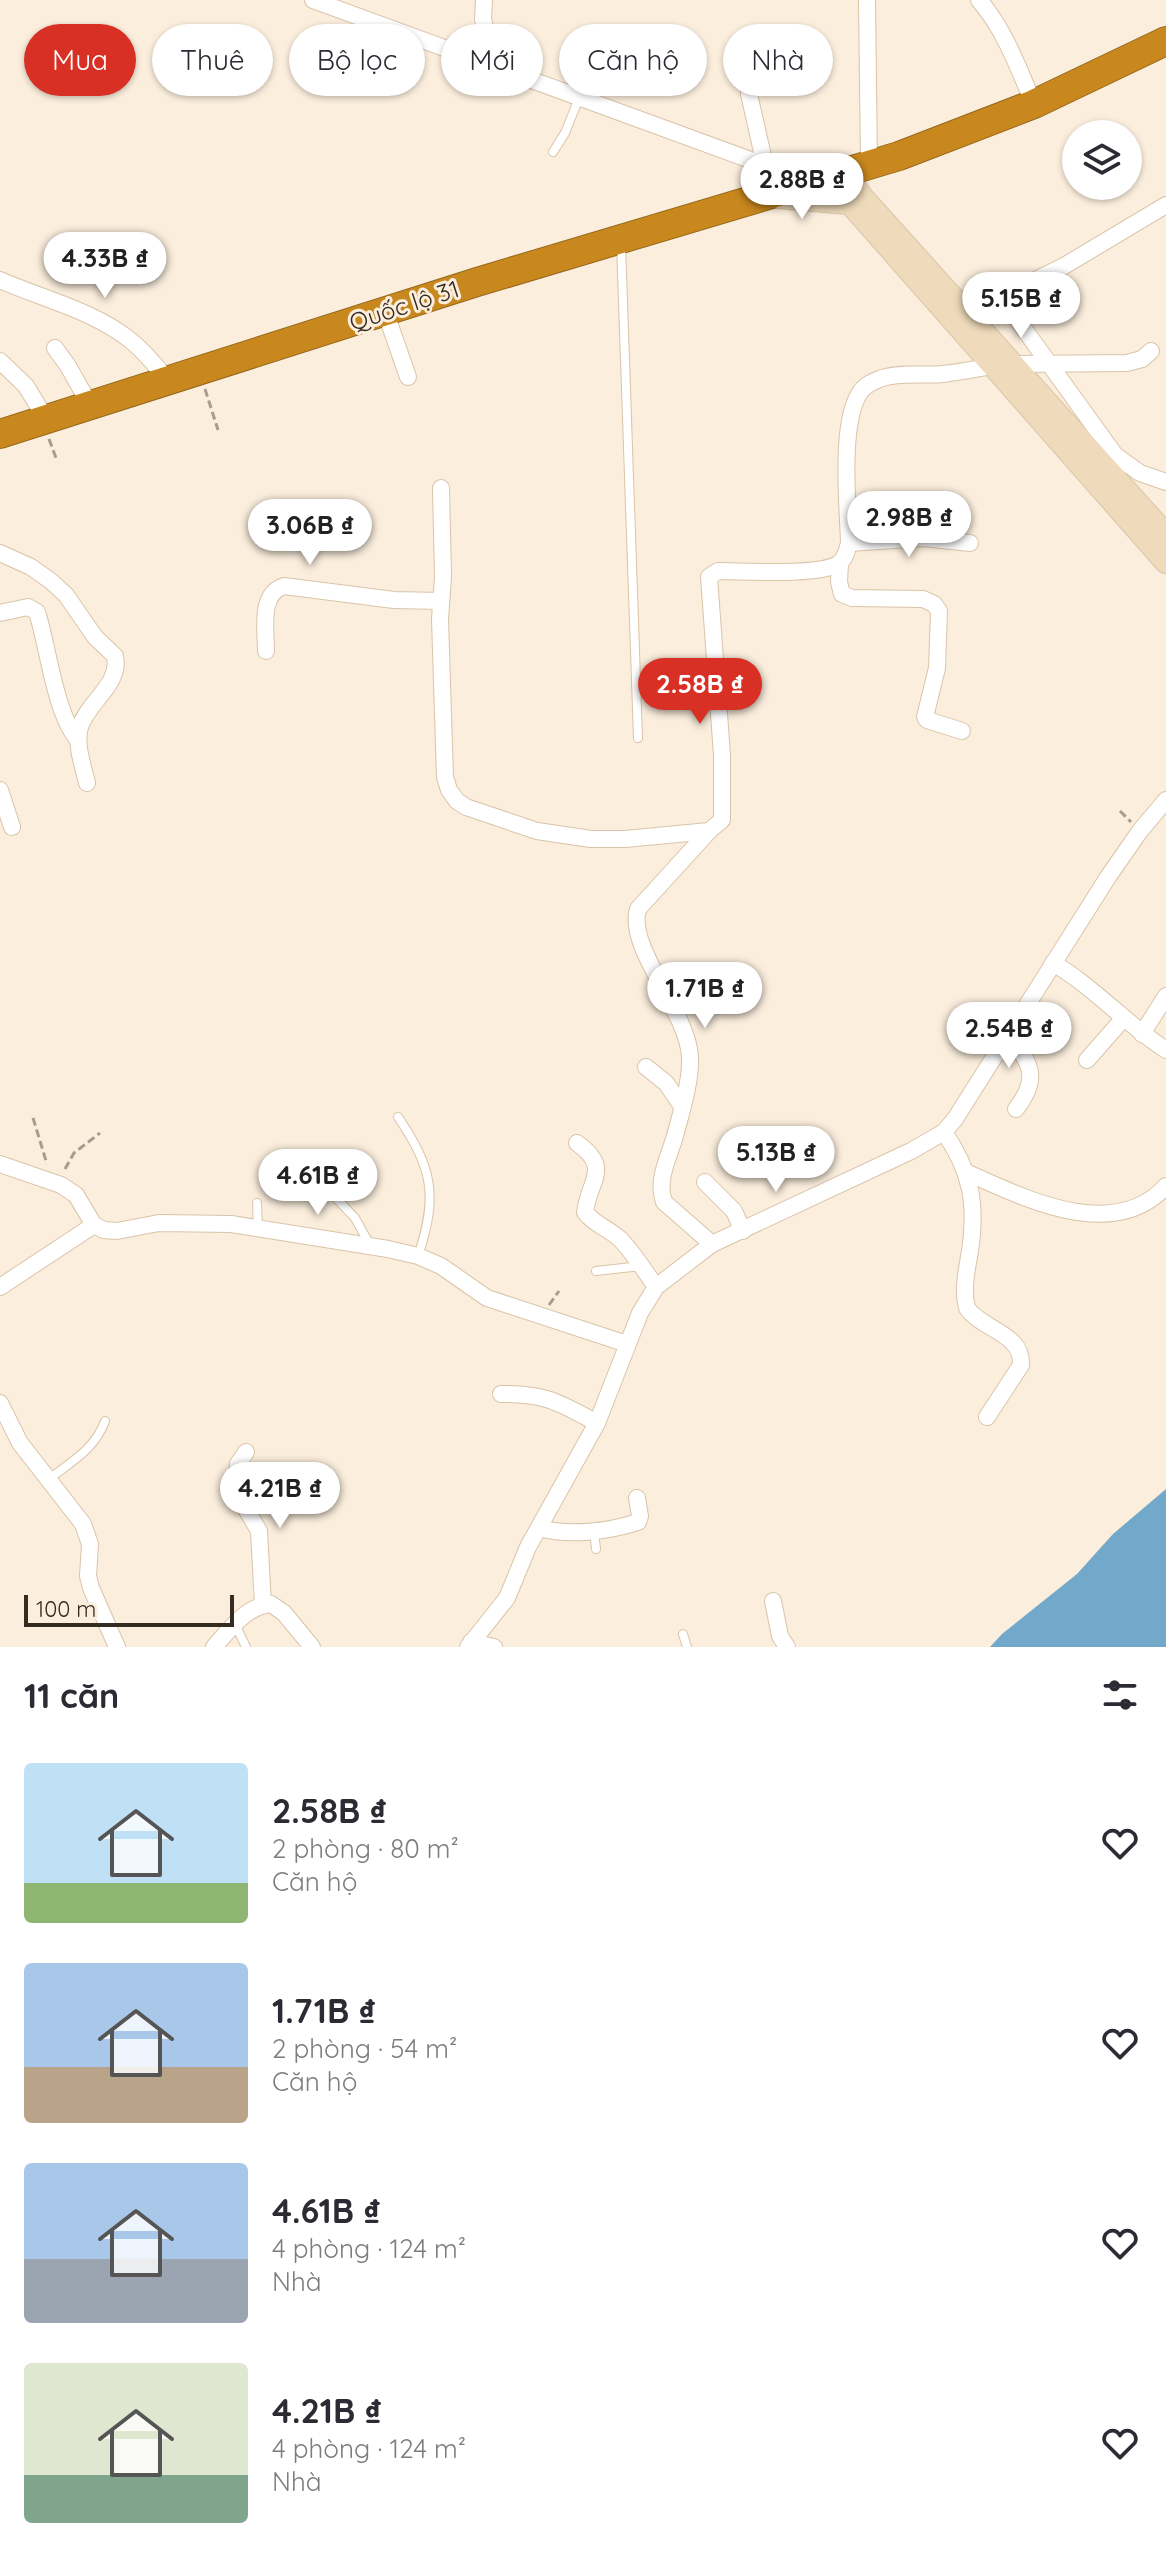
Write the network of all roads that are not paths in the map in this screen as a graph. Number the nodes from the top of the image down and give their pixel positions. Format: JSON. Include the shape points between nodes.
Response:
{"nodes":[{"id":1,"x":313,"y":0,"type":"edge"},
{"id":2,"x":867,"y":0,"type":"edge"},
{"id":3,"x":979,"y":0,"type":"edge"},
{"id":4,"x":481,"y":2,"type":"edge"},
{"id":5,"x":484,"y":24,"type":"edge"},
{"id":6,"x":1166,"y":41,"type":"edge"},
{"id":7,"x":441,"y":46,"type":"edge"},
{"id":8,"x":543,"y":84,"type":"edge"},
{"id":9,"x":749,"y":96,"type":"edge"},
{"id":10,"x":580,"y":97,"type":"junction"},
{"id":11,"x":1034,"y":104,"type":"junction"},
{"id":12,"x":553,"y":152,"type":"dead end"},
{"id":13,"x":899,"y":156,"type":"junction"},
{"id":14,"x":765,"y":165,"type":"junction"},
{"id":15,"x":837,"y":174,"type":"junction"},
{"id":16,"x":761,"y":196,"type":"junction"},
{"id":17,"x":855,"y":200,"type":"junction"},
{"id":18,"x":1166,"y":205,"type":"edge"},
{"id":19,"x":621,"y":239,"type":"junction"},
{"id":20,"x":0,"y":280,"type":"edge"},
{"id":21,"x":385,"y":311,"type":"junction"},
{"id":22,"x":55,"y":348,"type":"dead end"},
{"id":23,"x":1151,"y":351,"type":"dead end"},
{"id":24,"x":0,"y":361,"type":"edge"},
{"id":25,"x":1049,"y":362,"type":"junction"},
{"id":26,"x":1002,"y":365,"type":"junction"},
{"id":27,"x":408,"y":377,"type":"dead end"},
{"id":28,"x":168,"y":380,"type":"junction"},
{"id":29,"x":90,"y":405,"type":"junction"},
{"id":30,"x":46,"y":419,"type":"junction"},
{"id":31,"x":1,"y":429,"type":"edge"},
{"id":32,"x":1166,"y":482,"type":"edge"},
{"id":33,"x":441,"y":488,"type":"dead end"},
{"id":34,"x":1166,"y":535,"type":"edge"},
{"id":35,"x":849,"y":543,"type":"junction"},
{"id":36,"x":970,"y":543,"type":"dead end"},
{"id":37,"x":0,"y":553,"type":"edge"},
{"id":38,"x":1166,"y":562,"type":"edge"},
{"id":39,"x":840,"y":563,"type":"junction"},
{"id":40,"x":441,"y":601,"type":"junction"},
{"id":41,"x":0,"y":613,"type":"edge"},
{"id":42,"x":266,"y":651,"type":"dead end"},
{"id":43,"x":962,"y":731,"type":"dead end"},
{"id":44,"x":638,"y":738,"type":"dead end"},
{"id":45,"x":78,"y":740,"type":"junction"},
{"id":46,"x":87,"y":783,"type":"dead end"},
{"id":47,"x":0,"y":790,"type":"edge"},
{"id":48,"x":1166,"y":800,"type":"edge"},
{"id":49,"x":12,"y":827,"type":"dead end"},
{"id":50,"x":709,"y":831,"type":"junction"},
{"id":51,"x":1053,"y":963,"type":"junction"},
{"id":52,"x":1166,"y":996,"type":"edge"},
{"id":53,"x":1123,"y":1019,"type":"junction"},
{"id":54,"x":1008,"y":1034,"type":"junction"},
{"id":55,"x":1142,"y":1034,"type":"junction"},
{"id":56,"x":1166,"y":1050,"type":"edge"},
{"id":57,"x":1087,"y":1060,"type":"dead end"},
{"id":58,"x":646,"y":1067,"type":"dead end"},
{"id":59,"x":681,"y":1105,"type":"junction"},
{"id":60,"x":1016,"y":1109,"type":"dead end"},
{"id":61,"x":398,"y":1117,"type":"dead end"},
{"id":62,"x":944,"y":1132,"type":"junction"},
{"id":63,"x":577,"y":1143,"type":"dead end"},
{"id":64,"x":0,"y":1164,"type":"edge"},
{"id":65,"x":968,"y":1173,"type":"junction"},
{"id":66,"x":705,"y":1182,"type":"dead end"},
{"id":67,"x":1166,"y":1186,"type":"edge"},
{"id":68,"x":335,"y":1197,"type":"dead end"},
{"id":69,"x":257,"y":1203,"type":"dead end"},
{"id":70,"x":94,"y":1225,"type":"junction"},
{"id":71,"x":258,"y":1228,"type":"junction"},
{"id":72,"x":743,"y":1231,"type":"junction"},
{"id":73,"x":712,"y":1244,"type":"junction"},
{"id":74,"x":370,"y":1246,"type":"junction"},
{"id":75,"x":418,"y":1256,"type":"junction"},
{"id":76,"x":642,"y":1266,"type":"junction"},
{"id":77,"x":596,"y":1271,"type":"dead end"},
{"id":78,"x":0,"y":1287,"type":"edge"},
{"id":79,"x":656,"y":1287,"type":"junction"},
{"id":80,"x":627,"y":1344,"type":"junction"},
{"id":81,"x":501,"y":1394,"type":"dead end"},
{"id":82,"x":0,"y":1403,"type":"edge"},
{"id":83,"x":987,"y":1417,"type":"dead end"},
{"id":84,"x":105,"y":1421,"type":"dead end"},
{"id":85,"x":597,"y":1423,"type":"junction"},
{"id":86,"x":246,"y":1452,"type":"dead end"},
{"id":87,"x":49,"y":1479,"type":"junction"},
{"id":88,"x":637,"y":1498,"type":"dead end"},
{"id":89,"x":539,"y":1528,"type":"junction"},
{"id":90,"x":594,"y":1531,"type":"junction"},
{"id":91,"x":596,"y":1549,"type":"dead end"},
{"id":92,"x":773,"y":1601,"type":"dead end"},
{"id":93,"x":263,"y":1605,"type":"junction"},
{"id":94,"x":235,"y":1623,"type":"junction"},
{"id":95,"x":683,"y":1634,"type":"dead end"},
{"id":96,"x":469,"y":1645,"type":"edge"},
{"id":97,"x":117,"y":1647,"type":"edge"},
{"id":98,"x":214,"y":1647,"type":"edge"},
{"id":99,"x":246,"y":1647,"type":"edge"},
{"id":100,"x":312,"y":1647,"type":"edge"},
{"id":101,"x":494,"y":1647,"type":"edge"},
{"id":102,"x":687,"y":1647,"type":"edge"},
{"id":103,"x":787,"y":1647,"type":"edge"}],
"edges":[{"from":1,"to":7,"type":"street"},
{"from":2,"to":15,"type":"street"},
{"from":3,"to":11,"type":"street","via":[[993,16]]},
{"from":4,"to":5,"type":"street"},
{"from":6,"to":11,"type":"highway","name":"Quốc lộ 31"},
{"from":8,"to":10,"type":"street"},
{"from":9,"to":14,"type":"street"},
{"from":10,"to":12,"type":"lane"},
{"from":10,"to":14,"type":"street"},
{"from":11,"to":13,"type":"highway","name":"Quốc lộ 31"},
{"from":13,"to":15,"type":"highway","name":"Quốc lộ 31"},
{"from":13,"to":17,"type":"street","via":[[871,178]]},
{"from":14,"to":15,"type":"street"},
{"from":15,"to":16,"type":"highway","name":"Quốc lộ 31"},
{"from":15,"to":17,"type":"street"},
{"from":16,"to":17,"type":"street"},
{"from":16,"to":19,"type":"highway","name":"Quốc lộ 31"},
{"from":17,"to":26,"type":"street"},
{"from":18,"to":25,"type":"street","via":[[1001,297]]},
{"from":19,"to":21,"type":"highway","name":"Quốc lộ 31"},
{"from":19,"to":44,"type":"lane"},
{"from":20,"to":28,"type":"street","via":[[113,328]]},
{"from":21,"to":27,"type":"street"},
{"from":21,"to":28,"type":"highway","name":"Quốc lộ 31"},
{"from":22,"to":29,"type":"street"},
{"from":23,"to":25,"type":"street","via":[[1127,363]]},
{"from":24,"to":30,"type":"street","via":[[26,386]]},
{"from":25,"to":26,"type":"street"},
{"from":25,"to":32,"type":"street","via":[[1115,455],[1140,473]]},
{"from":26,"to":34,"type":"street"},
{"from":26,"to":35,"type":"street","via":[[884,377],[861,390],[846,453]]},
{"from":26,"to":38,"type":"street"},
{"from":28,"to":29,"type":"highway","name":"Quốc lộ 31"},
{"from":29,"to":30,"type":"highway","name":"Quốc lộ 31"},
{"from":30,"to":31,"type":"highway","name":"Quốc lộ 31"},
{"from":33,"to":40,"type":"street"},
{"from":35,"to":36,"type":"street","via":[[924,538]]},
{"from":35,"to":39,"type":"street"},
{"from":37,"to":45,"type":"street","via":[[52,582],[115,656],[115,674],[84,719]]},
{"from":39,"to":43,"type":"street","via":[[842,594],[934,604],[939,611],[937,668],[925,717]]},
{"from":39,"to":50,"type":"street","via":[[792,571],[718,571],[709,577],[723,807],[722,820]]},
{"from":40,"to":42,"type":"street","via":[[284,586],[269,597]]},
{"from":40,"to":50,"type":"street","via":[[445,777],[457,801],[537,831],[591,839]]},
{"from":41,"to":45,"type":"street","via":[[28,607],[37,612],[63,710]]},
{"from":45,"to":46,"type":"street"},
{"from":47,"to":49,"type":"street"},
{"from":48,"to":51,"type":"street"},
{"from":50,"to":59,"type":"street","via":[[638,909],[635,919],[639,939],[686,1037],[690,1057]]},
{"from":51,"to":53,"type":"street"},
{"from":51,"to":54,"type":"street"},
{"from":52,"to":55,"type":"street"},
{"from":53,"to":55,"type":"street"},
{"from":53,"to":57,"type":"street"},
{"from":54,"to":60,"type":"street","via":[[1031,1069],[1031,1083]]},
{"from":54,"to":62,"type":"street"},
{"from":55,"to":56,"type":"street"},
{"from":58,"to":59,"type":"street"},
{"from":59,"to":73,"type":"street","via":[[661,1192],[664,1202]]},
{"from":61,"to":75,"type":"lane","via":[[428,1172],[431,1208]]},
{"from":62,"to":65,"type":"street"},
{"from":62,"to":72,"type":"street"},
{"from":63,"to":76,"type":"street","via":[[595,1159],[597,1171],[587,1217],[620,1239]]},
{"from":64,"to":70,"type":"street","via":[[55,1182],[76,1195]]},
{"from":65,"to":67,"type":"street","via":[[1089,1215],[1145,1205]]},
{"from":65,"to":83,"type":"street","via":[[972,1237],[967,1308],[1022,1354],[1021,1365]]},
{"from":66,"to":72,"type":"street","via":[[734,1211]]},
{"from":68,"to":74,"type":"lane","via":[[355,1218]]},
{"from":69,"to":71,"type":"lane"},
{"from":70,"to":71,"type":"street","via":[[117,1231],[159,1223]]},
{"from":70,"to":78,"type":"street"},
{"from":71,"to":74,"type":"street"},
{"from":72,"to":73,"type":"street"},
{"from":73,"to":79,"type":"street"},
{"from":74,"to":75,"type":"street"},
{"from":75,"to":80,"type":"street","via":[[487,1298]]},
{"from":76,"to":77,"type":"lane"},
{"from":76,"to":79,"type":"street"},
{"from":79,"to":80,"type":"street"},
{"from":80,"to":85,"type":"street"},
{"from":81,"to":85,"type":"street","via":[[539,1395]]},
{"from":82,"to":87,"type":"street","via":[[20,1443]]},
{"from":84,"to":87,"type":"lane","via":[[92,1446]]},
{"from":85,"to":89,"type":"street"},
{"from":86,"to":93,"type":"street","via":[[237,1474],[242,1502],[259,1531]]},
{"from":87,"to":97,"type":"street","via":[[88,1534],[91,1588]]},
{"from":88,"to":90,"type":"street","via":[[638,1522]]},
{"from":89,"to":90,"type":"street","via":[[556,1533]]},
{"from":89,"to":96,"type":"street","via":[[507,1598]]},
{"from":90,"to":91,"type":"lane"},
{"from":92,"to":103,"type":"street"},
{"from":93,"to":94,"type":"street"},
{"from":93,"to":100,"type":"street","via":[[284,1613]]},
{"from":94,"to":98,"type":"street"},
{"from":94,"to":99,"type":"lane"},
{"from":95,"to":102,"type":"lane"},
{"from":96,"to":101,"type":"street"}]}
